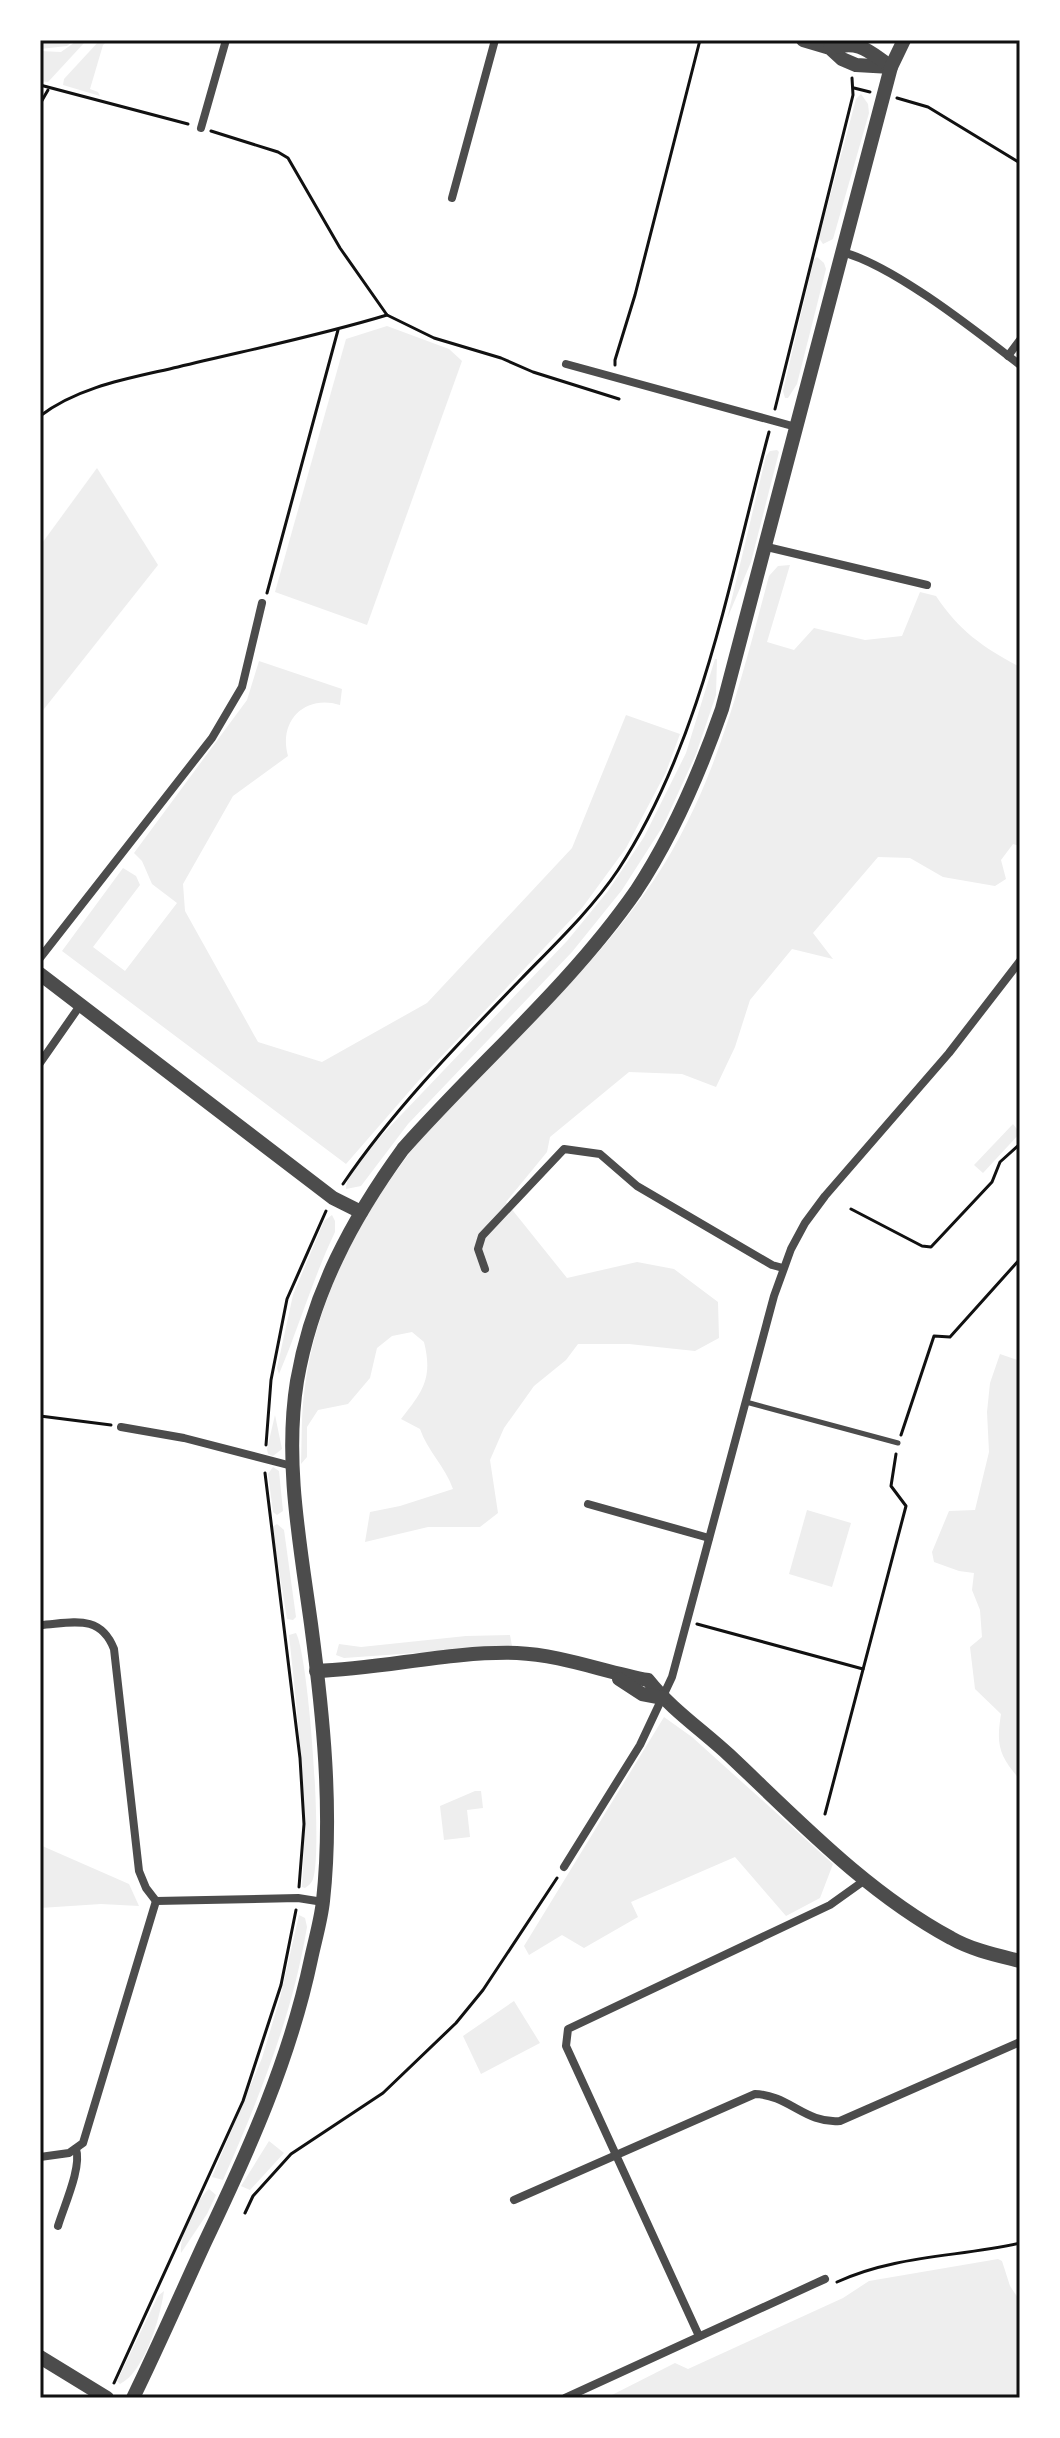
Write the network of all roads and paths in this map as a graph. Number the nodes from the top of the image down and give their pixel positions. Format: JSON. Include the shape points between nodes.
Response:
{"nodes":[{"id":1,"x":226,"y":40,"type":"edge"},
{"id":2,"x":495,"y":40,"type":"edge"},
{"id":3,"x":700,"y":40,"type":"edge"},
{"id":4,"x":803,"y":40,"type":"edge"},
{"id":5,"x":904,"y":40,"type":"edge"},
{"id":6,"x":830,"y":48,"type":"junction"},
{"id":7,"x":856,"y":65,"type":"junction"},
{"id":8,"x":891,"y":67,"type":"junction"},
{"id":9,"x":40,"y":85,"type":"edge"},
{"id":10,"x":852,"y":88,"type":"junction"},
{"id":11,"x":48,"y":89,"type":"junction"},
{"id":12,"x":884,"y":95,"type":"junction"},
{"id":13,"x":40,"y":104,"type":"edge"},
{"id":14,"x":201,"y":128,"type":"junction"},
{"id":15,"x":1020,"y":163,"type":"edge"},
{"id":16,"x":452,"y":198,"type":"dead end"},
{"id":17,"x":842,"y":252,"type":"junction"},
{"id":18,"x":387,"y":315,"type":"junction"},
{"id":19,"x":338,"y":330,"type":"junction"},
{"id":20,"x":1020,"y":340,"type":"edge"},
{"id":21,"x":1008,"y":356,"type":"junction"},
{"id":22,"x":566,"y":364,"type":"dead end"},
{"id":23,"x":1020,"y":365,"type":"edge"},
{"id":24,"x":618,"y":377,"type":"junction"},
{"id":25,"x":619,"y":399,"type":"dead end"},
{"id":26,"x":40,"y":416,"type":"edge"},
{"id":27,"x":772,"y":420,"type":"junction"},
{"id":28,"x":797,"y":428,"type":"junction"},
{"id":29,"x":767,"y":547,"type":"junction"},
{"id":30,"x":927,"y":585,"type":"dead end"},
{"id":31,"x":262,"y":603,"type":"joint"},
{"id":32,"x":40,"y":958,"type":"edge"},
{"id":33,"x":1020,"y":961,"type":"edge"},
{"id":34,"x":40,"y":974,"type":"edge"},
{"id":35,"x":79,"y":1007,"type":"junction"},
{"id":36,"x":40,"y":1063,"type":"edge"},
{"id":37,"x":1020,"y":1144,"type":"edge"},
{"id":38,"x":333,"y":1198,"type":"junction"},
{"id":39,"x":851,"y":1209,"type":"dead end"},
{"id":40,"x":361,"y":1212,"type":"junction"},
{"id":41,"x":1020,"y":1259,"type":"edge"},
{"id":42,"x":783,"y":1268,"type":"junction"},
{"id":43,"x":485,"y":1269,"type":"dead end"},
{"id":44,"x":745,"y":1402,"type":"junction"},
{"id":45,"x":40,"y":1416,"type":"edge"},
{"id":46,"x":121,"y":1427,"type":"joint"},
{"id":47,"x":898,"y":1443,"type":"junction"},
{"id":48,"x":265,"y":1459,"type":"junction"},
{"id":49,"x":292,"y":1466,"type":"junction"},
{"id":50,"x":588,"y":1504,"type":"dead end"},
{"id":51,"x":709,"y":1538,"type":"junction"},
{"id":52,"x":687,"y":1620,"type":"junction"},
{"id":53,"x":40,"y":1625,"type":"edge"},
{"id":54,"x":863,"y":1669,"type":"junction"},
{"id":55,"x":316,"y":1671,"type":"junction"},
{"id":56,"x":663,"y":1698,"type":"junction"},
{"id":57,"x":825,"y":1814,"type":"dead end"},
{"id":58,"x":564,"y":1867,"type":"joint"},
{"id":59,"x":865,"y":1880,"type":"junction"},
{"id":60,"x":298,"y":1898,"type":"junction"},
{"id":61,"x":156,"y":1901,"type":"junction"},
{"id":62,"x":323,"y":1902,"type":"junction"},
{"id":63,"x":1020,"y":1961,"type":"edge"},
{"id":64,"x":1020,"y":2042,"type":"edge"},
{"id":65,"x":76,"y":2149,"type":"junction"},
{"id":66,"x":618,"y":2155,"type":"junction"},
{"id":67,"x":40,"y":2157,"type":"edge"},
{"id":68,"x":514,"y":2200,"type":"dead end"},
{"id":69,"x":245,"y":2213,"type":"dead end"},
{"id":70,"x":58,"y":2226,"type":"dead end"},
{"id":71,"x":1020,"y":2243,"type":"edge"},
{"id":72,"x":825,"y":2279,"type":"dead end"},
{"id":73,"x":835,"y":2283,"type":"dead end"},
{"id":74,"x":699,"y":2336,"type":"junction"},
{"id":75,"x":40,"y":2357,"type":"edge"},
{"id":76,"x":107,"y":2398,"type":"edge"},
{"id":77,"x":133,"y":2398,"type":"edge"},
{"id":78,"x":565,"y":2398,"type":"edge"}],
"edges":[{"from":1,"to":14,"type":"street"},
{"from":2,"to":16,"type":"street"},
{"from":3,"to":24,"type":"path","via":[[615,360]]},
{"from":4,"to":6,"type":"street"},
{"from":5,"to":8,"type":"street"},
{"from":6,"to":7,"type":"street"},
{"from":6,"to":8,"type":"street","via":[[862,46]]},
{"from":7,"to":8,"type":"street"},
{"from":7,"to":10,"type":"path"},
{"from":8,"to":12,"type":"street"},
{"from":9,"to":11,"type":"path"},
{"from":10,"to":12,"type":"path"},
{"from":10,"to":27,"type":"path"},
{"from":11,"to":13,"type":"path"},
{"from":11,"to":14,"type":"path"},
{"from":12,"to":15,"type":"path","via":[[928,107]]},
{"from":12,"to":17,"type":"street"},
{"from":14,"to":18,"type":"path","via":[[288,158],[340,248]]},
{"from":17,"to":21,"type":"street","via":[[863,257]]},
{"from":17,"to":28,"type":"street"},
{"from":18,"to":19,"type":"path"},
{"from":18,"to":25,"type":"path","via":[[434,338]]},
{"from":19,"to":26,"type":"path","via":[[106,384],[60,401]]},
{"from":19,"to":31,"type":"path"},
{"from":20,"to":21,"type":"street"},
{"from":21,"to":23,"type":"street"},
{"from":22,"to":24,"type":"street"},
{"from":24,"to":27,"type":"street"},
{"from":27,"to":28,"type":"street"},
{"from":27,"to":38,"type":"path","via":[[697,700],[662,793],[617,872],[426,1078],[362,1154]]},
{"from":28,"to":29,"type":"street"},
{"from":29,"to":30,"type":"street"},
{"from":29,"to":40,"type":"street","via":[[706,755],[661,851],[607,930],[403,1149]]},
{"from":31,"to":32,"type":"street","via":[[242,687],[212,738]]},
{"from":33,"to":42,"type":"street","via":[[949,1053],[825,1196]]},
{"from":34,"to":35,"type":"street"},
{"from":35,"to":36,"type":"street"},
{"from":35,"to":38,"type":"street"},
{"from":37,"to":39,"type":"path","via":[[931,1247]]},
{"from":38,"to":40,"type":"street"},
{"from":38,"to":48,"type":"path","via":[[287,1299],[271,1380]]},
{"from":40,"to":49,"type":"street","via":[[326,1277],[302,1354]]},
{"from":41,"to":47,"type":"path","via":[[950,1337],[934,1336]]},
{"from":42,"to":43,"type":"street","via":[[637,1186],[600,1154],[564,1149],[482,1236],[478,1249]]},
{"from":42,"to":44,"type":"street"},
{"from":44,"to":47,"type":"lane"},
{"from":44,"to":51,"type":"street"},
{"from":45,"to":46,"type":"path"},
{"from":46,"to":48,"type":"street"},
{"from":47,"to":54,"type":"path","via":[[891,1486],[906,1506]]},
{"from":48,"to":49,"type":"street"},
{"from":48,"to":60,"type":"path","via":[[300,1758],[304,1824]]},
{"from":49,"to":55,"type":"street"},
{"from":50,"to":51,"type":"street"},
{"from":51,"to":52,"type":"street"},
{"from":52,"to":54,"type":"path"},
{"from":52,"to":56,"type":"street"},
{"from":53,"to":61,"type":"street","via":[[92,1624],[108,1635],[114,1649],[139,1871]]},
{"from":54,"to":57,"type":"path"},
{"from":55,"to":56,"type":"street","via":[[517,1653],[587,1665],[642,1694]]},
{"from":55,"to":62,"type":"street","via":[[324,1755]]},
{"from":56,"to":58,"type":"street"},
{"from":56,"to":59,"type":"street"},
{"from":58,"to":69,"type":"path","via":[[456,2023],[383,2093],[291,2154],[253,2196]]},
{"from":59,"to":63,"type":"street","via":[[951,1938]]},
{"from":59,"to":66,"type":"street","via":[[830,1905],[568,2029],[566,2046]]},
{"from":60,"to":61,"type":"street"},
{"from":60,"to":62,"type":"street"},
{"from":60,"to":76,"type":"path","via":[[281,1985],[243,2101]]},
{"from":61,"to":65,"type":"street","via":[[83,2143]]},
{"from":62,"to":77,"type":"street","via":[[303,1998],[272,2096]]},
{"from":64,"to":66,"type":"street","via":[[840,2121],[814,2120],[776,2097],[755,2094]]},
{"from":65,"to":67,"type":"street"},
{"from":65,"to":70,"type":"street","via":[[79,2156]]},
{"from":66,"to":68,"type":"street"},
{"from":66,"to":74,"type":"street"},
{"from":71,"to":73,"type":"path","via":[[913,2259]]},
{"from":72,"to":74,"type":"street"},
{"from":74,"to":78,"type":"street"},
{"from":75,"to":76,"type":"street"}]}
